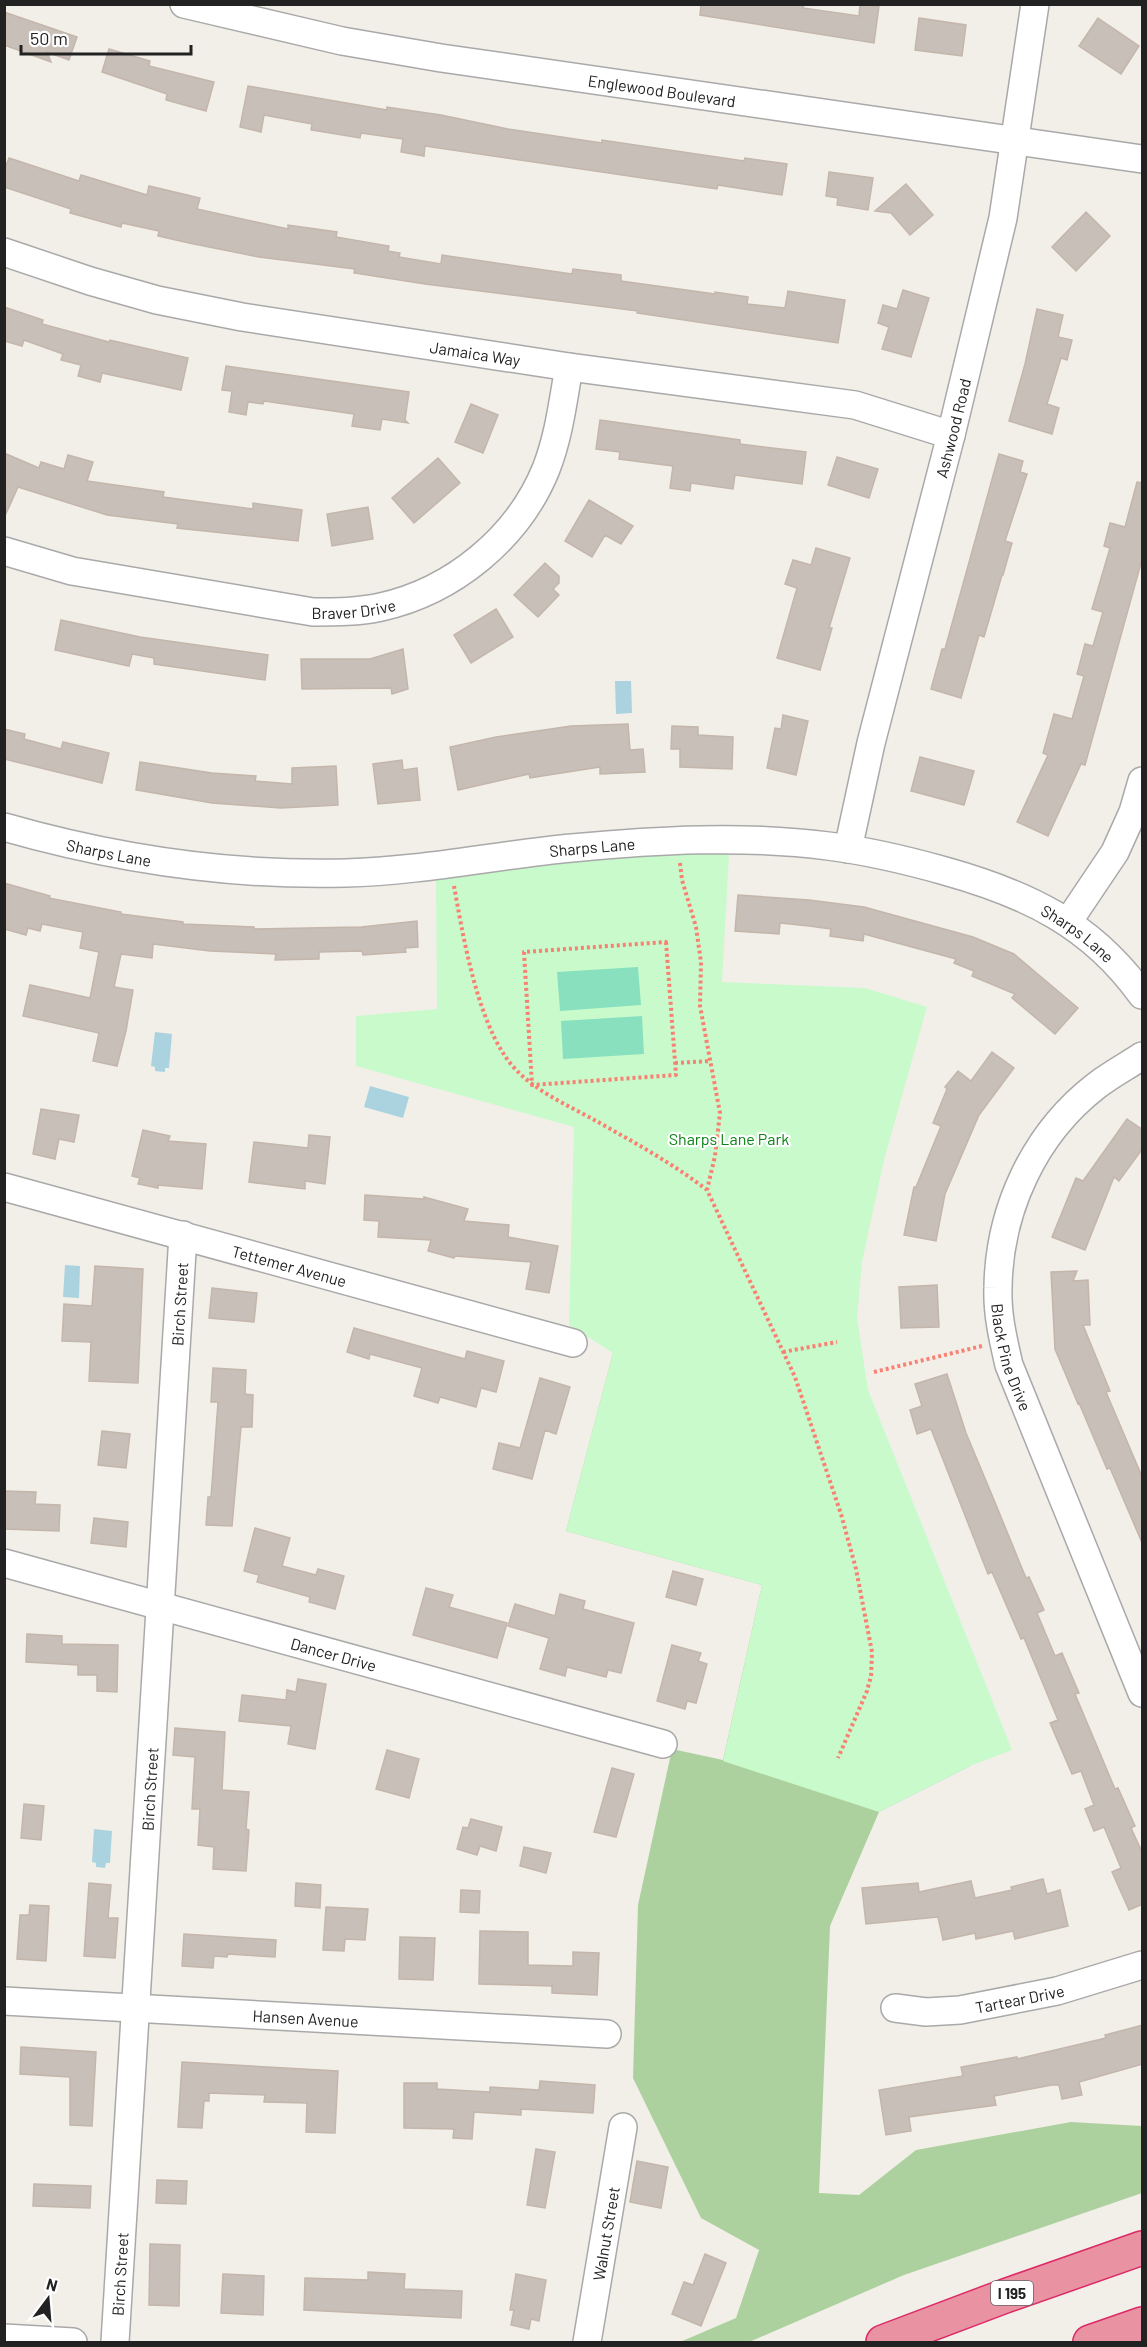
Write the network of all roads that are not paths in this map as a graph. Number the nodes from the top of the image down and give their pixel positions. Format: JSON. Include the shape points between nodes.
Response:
{"nodes":[{"id":1,"x":184,"y":4,"type":"edge"},
{"id":2,"x":1035,"y":4,"type":"edge"},
{"id":3,"x":1015,"y":141,"type":"junction"},
{"id":4,"x":1143,"y":159,"type":"edge"},
{"id":5,"x":4,"y":252,"type":"edge"},
{"id":6,"x":569,"y":367,"type":"junction"},
{"id":7,"x":951,"y":435,"type":"junction"},
{"id":8,"x":4,"y":551,"type":"edge"},
{"id":9,"x":1143,"y":781,"type":"edge"},
{"id":10,"x":4,"y":827,"type":"edge"},
{"id":11,"x":848,"y":849,"type":"junction"},
{"id":12,"x":1068,"y":922,"type":"junction"},
{"id":13,"x":1143,"y":995,"type":"edge"},
{"id":14,"x":1143,"y":1056,"type":"edge"},
{"id":15,"x":4,"y":1187,"type":"edge"},
{"id":16,"x":183,"y":1235,"type":"junction"},
{"id":17,"x":573,"y":1343,"type":"dead end"},
{"id":18,"x":4,"y":1563,"type":"edge"},
{"id":19,"x":160,"y":1608,"type":"junction"},
{"id":20,"x":1143,"y":1693,"type":"edge"},
{"id":21,"x":663,"y":1744,"type":"dead end"},
{"id":22,"x":1143,"y":1965,"type":"edge"},
{"id":23,"x":4,"y":2001,"type":"edge"},
{"id":24,"x":895,"y":2008,"type":"dead end"},
{"id":25,"x":137,"y":2009,"type":"junction"},
{"id":26,"x":607,"y":2034,"type":"dead end"},
{"id":27,"x":623,"y":2127,"type":"dead end"},
{"id":28,"x":1143,"y":2248,"type":"edge"},
{"id":29,"x":1143,"y":2324,"type":"edge"},
{"id":30,"x":4,"y":2338,"type":"edge"},
{"id":31,"x":73,"y":2343,"type":"edge"},
{"id":32,"x":115,"y":2343,"type":"edge"},
{"id":33,"x":587,"y":2343,"type":"edge"},
{"id":34,"x":884,"y":2343,"type":"edge"},
{"id":35,"x":1090,"y":2343,"type":"edge"}],
"edges":[{"from":1,"to":3,"type":"street","name":"Englewood Boulevard","via":[[342,41],[441,58]]},
{"from":2,"to":3,"type":"street","name":"Ashwood Road"},
{"from":3,"to":4,"type":"street","name":"Englewood Boulevard"},
{"from":3,"to":7,"type":"street","name":"Ashwood Road","via":[[1003,218]]},
{"from":5,"to":6,"type":"street","name":"Jamaica Way","via":[[157,300],[242,317]]},
{"from":6,"to":7,"type":"street","name":"Jamaica Way","via":[[855,405]]},
{"from":6,"to":8,"type":"street","name":"Braver Drive","via":[[557,435],[529,502],[482,557],[420,595],[381,607],[313,612],[72,571]]},
{"from":7,"to":11,"type":"street","name":"Ashwood Road","via":[[874,732]]},
{"from":9,"to":12,"type":"street","via":[[1115,852]]},
{"from":10,"to":11,"type":"street","name":"Sharps Lane","via":[[127,857],[274,873],[348,873],[570,848],[677,841],[766,840]]},
{"from":11,"to":12,"type":"street","name":"Sharps Lane","via":[[904,859],[992,884],[1028,898]]},
{"from":12,"to":13,"type":"street","name":"Sharps Lane","via":[[1103,950]]},
{"from":14,"to":20,"type":"street","name":"Black Pine Drive","via":[[1097,1085],[1041,1145],[1009,1214],[998,1289],[1009,1365]]},
{"from":15,"to":16,"type":"street","name":"Tettemer Avenue"},
{"from":16,"to":17,"type":"street","name":"Tettemer Avenue"},
{"from":16,"to":19,"type":"street","name":"Birch Street"},
{"from":18,"to":19,"type":"street","name":"Dancer Drive"},
{"from":19,"to":21,"type":"street","name":"Dancer Drive"},
{"from":19,"to":25,"type":"street","name":"Birch Street"},
{"from":22,"to":24,"type":"street","name":"Tartear Drive","via":[[1057,1991],[960,2010],[926,2012]]},
{"from":23,"to":25,"type":"street","name":"Hansen Avenue"},
{"from":25,"to":26,"type":"street","name":"Hansen Avenue"},
{"from":25,"to":32,"type":"street","name":"Birch Street"},
{"from":27,"to":33,"type":"street","name":"Walnut Street"},
{"from":28,"to":34,"type":"highway","number":"I 195"},
{"from":29,"to":35,"type":"highway"},
{"from":30,"to":31,"type":"street"}]}
